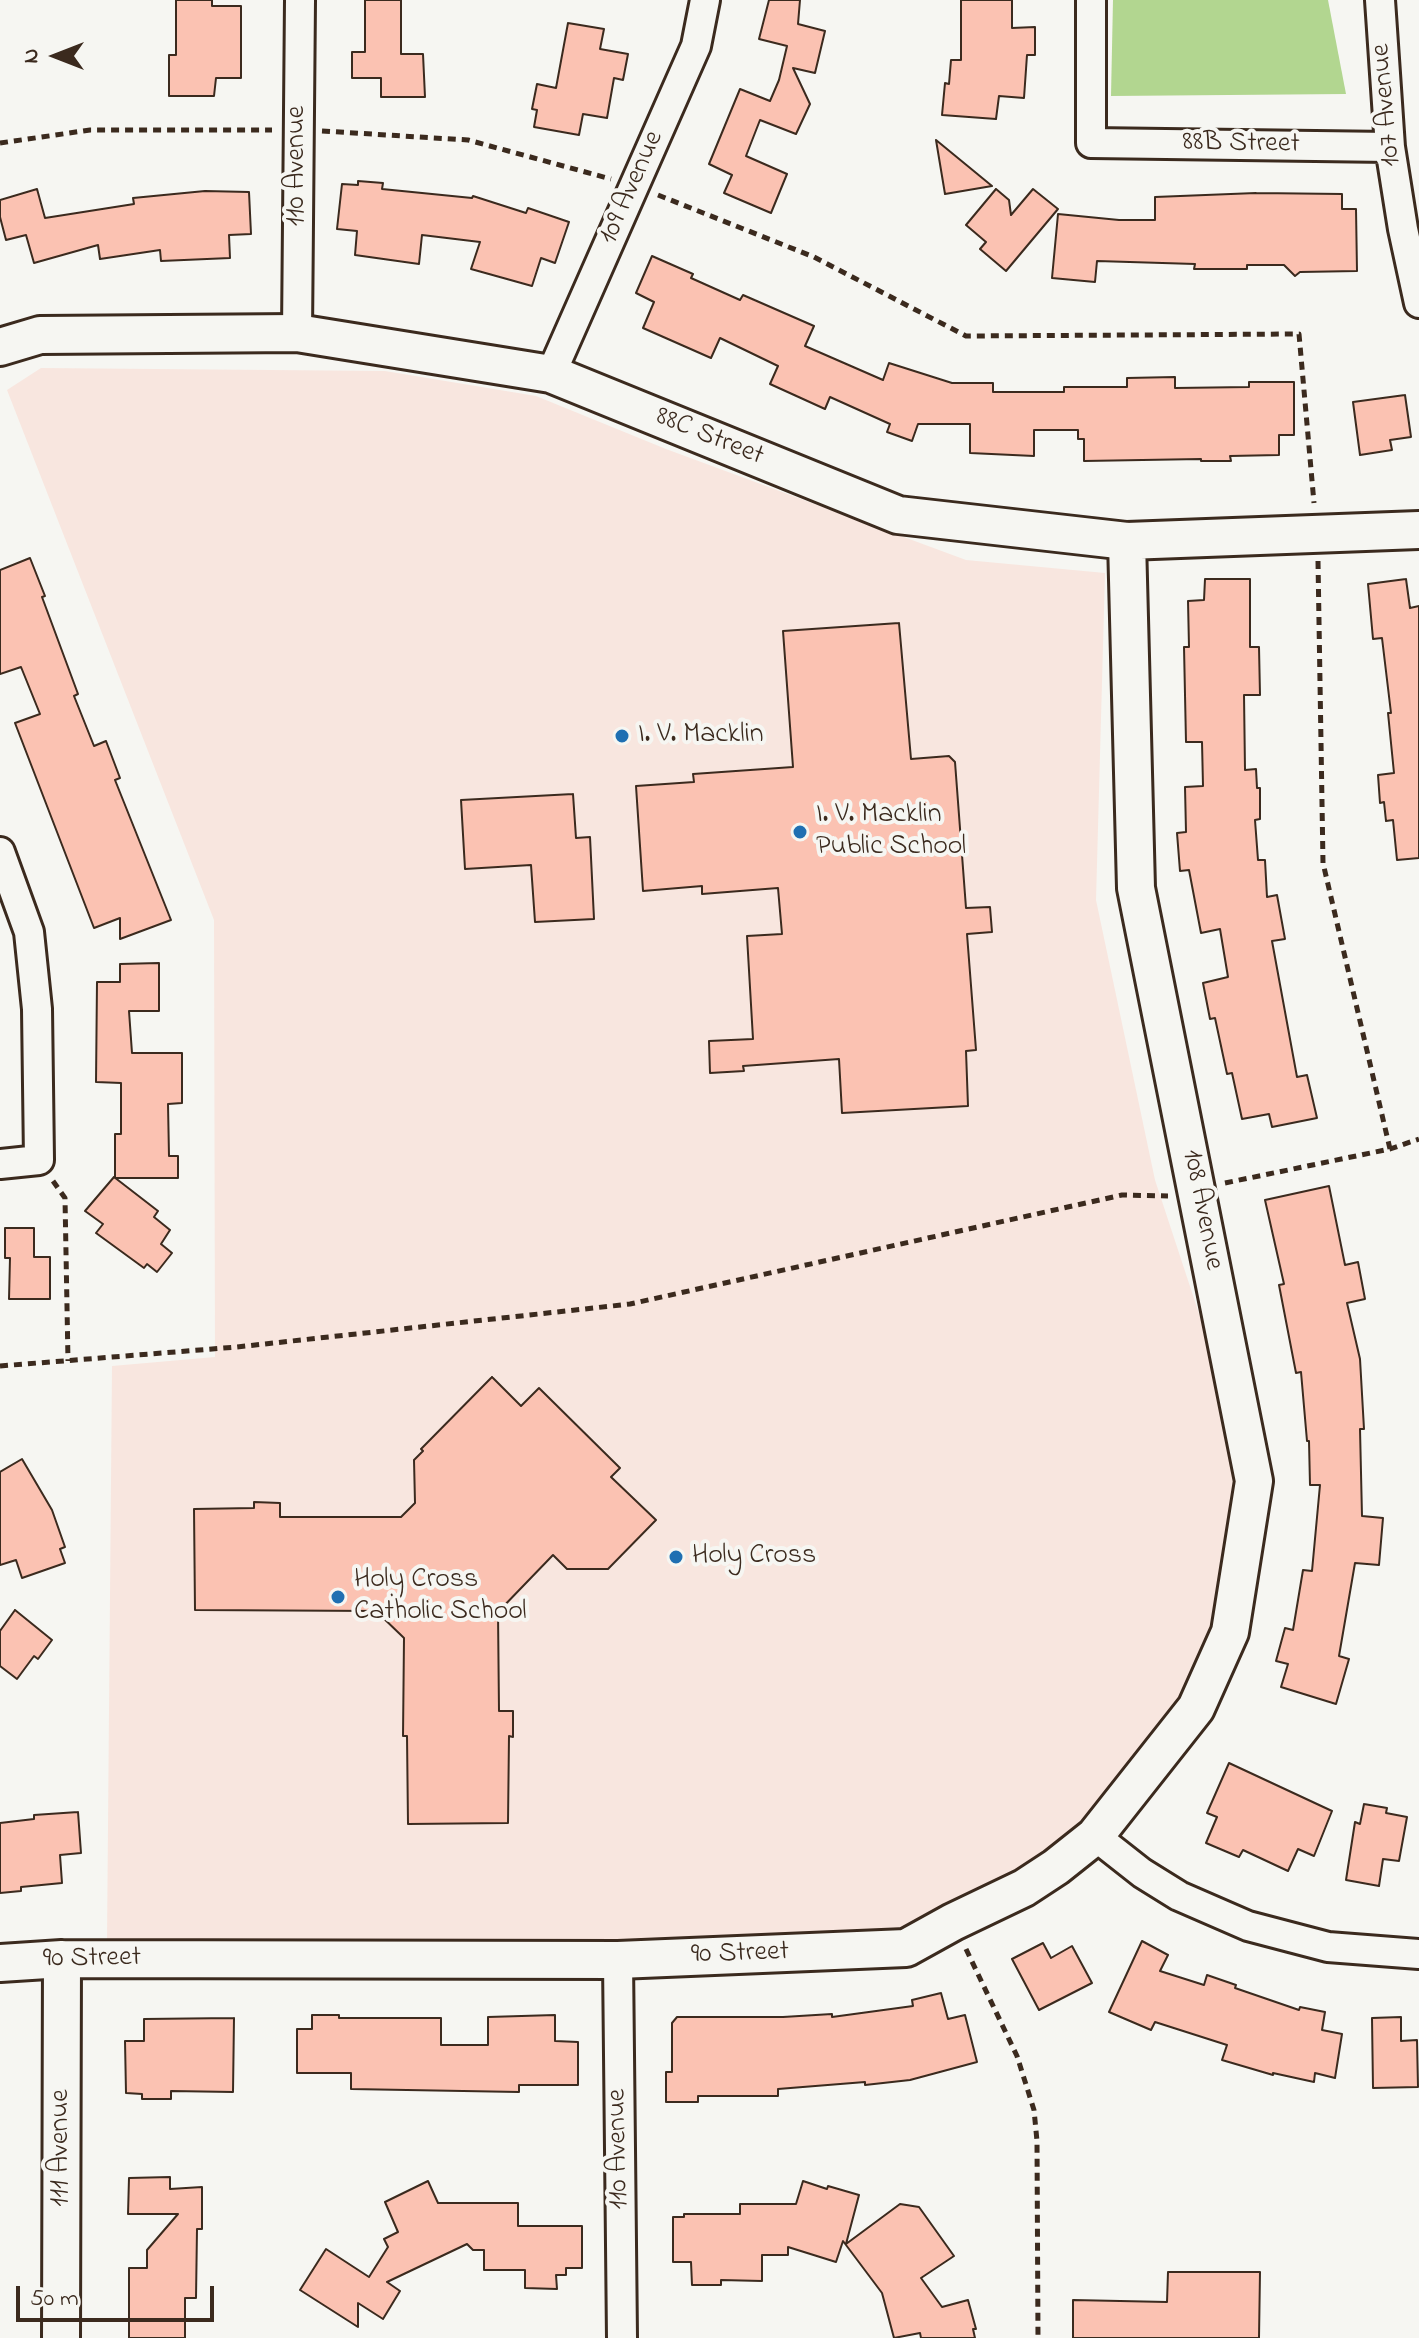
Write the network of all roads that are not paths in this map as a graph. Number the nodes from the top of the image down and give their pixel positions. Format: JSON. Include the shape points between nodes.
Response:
{"nodes":[{"id":1,"x":300,"y":0,"type":"edge"},
{"id":2,"x":705,"y":0,"type":"edge"},
{"id":3,"x":1091,"y":0,"type":"edge"},
{"id":4,"x":1380,"y":0,"type":"edge"},
{"id":5,"x":1390,"y":147,"type":"junction"},
{"id":6,"x":1419,"y":303,"type":"edge"},
{"id":7,"x":297,"y":333,"type":"junction"},
{"id":8,"x":0,"y":347,"type":"edge"},
{"id":9,"x":551,"y":374,"type":"junction"},
{"id":10,"x":1419,"y":530,"type":"edge"},
{"id":11,"x":1127,"y":541,"type":"junction"},
{"id":12,"x":0,"y":852,"type":"edge"},
{"id":13,"x":0,"y":1164,"type":"edge"},
{"id":14,"x":1095,"y":1836,"type":"junction"},
{"id":15,"x":1419,"y":1954,"type":"edge"},
{"id":16,"x":62,"y":1959,"type":"junction"},
{"id":17,"x":618,"y":1960,"type":"junction"},
{"id":18,"x":0,"y":1963,"type":"edge"},
{"id":19,"x":61,"y":2338,"type":"edge"},
{"id":20,"x":622,"y":2338,"type":"edge"}],
"edges":[{"from":1,"to":7,"type":"street","name":"110 Avenue"},
{"from":2,"to":9,"type":"street","name":"109 Avenue","via":[[696,46]]},
{"from":3,"to":5,"type":"street","name":"88B Street","via":[[1091,143]]},
{"from":4,"to":5,"type":"street","name":"107 Avenue"},
{"from":5,"to":6,"type":"street","name":"107 Avenue"},
{"from":7,"to":8,"type":"street","name":"88C Street","via":[[40,335]]},
{"from":7,"to":9,"type":"street","name":"88C Street"},
{"from":9,"to":11,"type":"street","name":"88C Street","via":[[898,515]]},
{"from":10,"to":11,"type":"street","name":"88C Street"},
{"from":11,"to":14,"type":"street","name":"108 Avenue","via":[[1136,888],[1254,1481],[1230,1632],[1196,1708]]},
{"from":12,"to":13,"type":"street","via":[[29,932],[37,1009],[39,1160]]},
{"from":14,"to":15,"type":"street","via":[[1179,1896],[1248,1926],[1328,1947]]},
{"from":14,"to":17,"type":"street","name":"90 Street","via":[[1024,1888],[906,1948]]},
{"from":16,"to":17,"type":"street","name":"90 Street"},
{"from":16,"to":18,"type":"street","name":"90 Street"},
{"from":16,"to":19,"type":"street","name":"111 Avenue"},
{"from":17,"to":20,"type":"street","name":"110 Avenue"}]}
